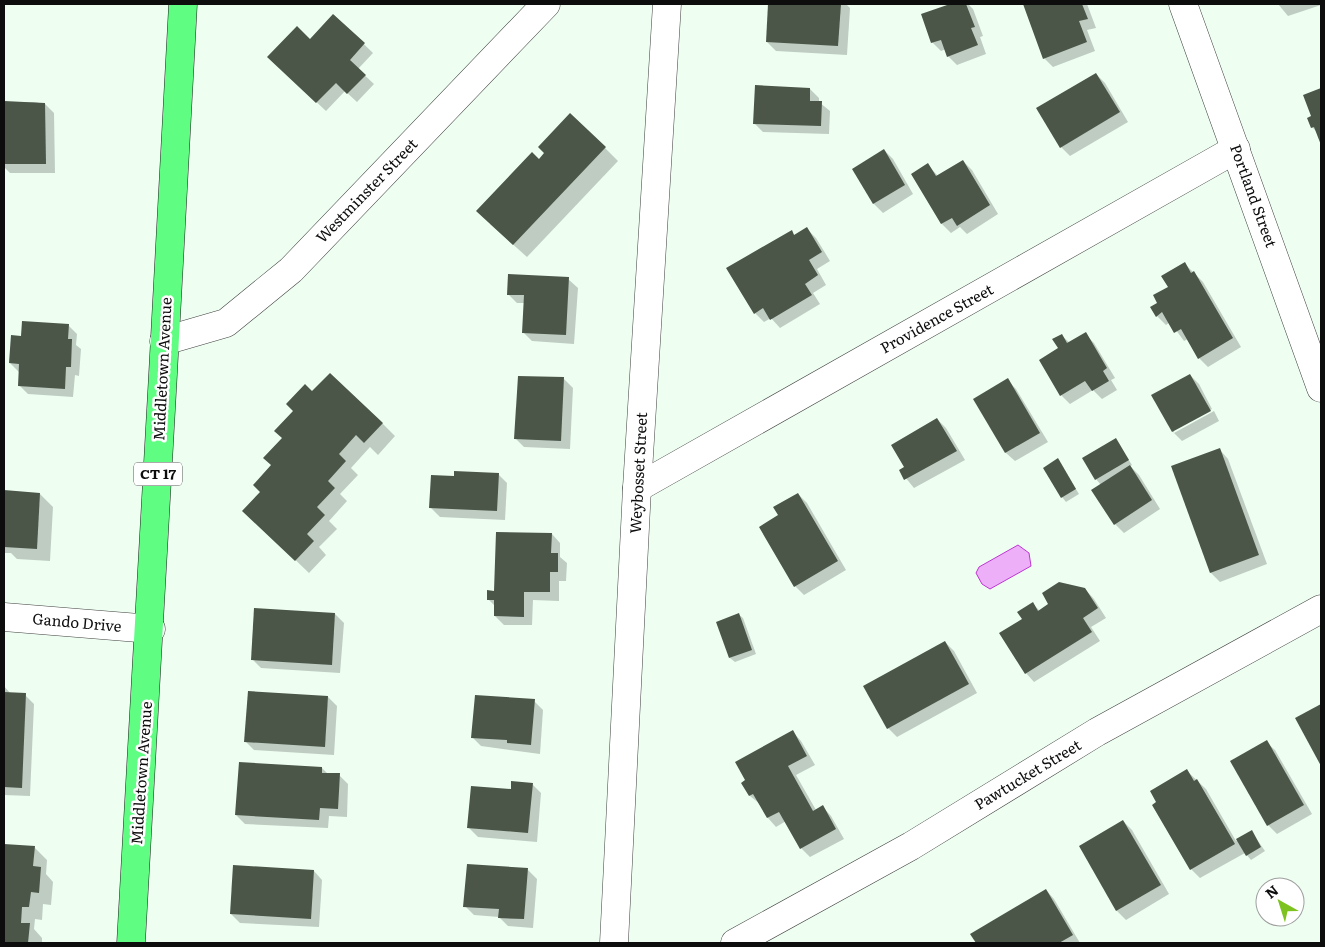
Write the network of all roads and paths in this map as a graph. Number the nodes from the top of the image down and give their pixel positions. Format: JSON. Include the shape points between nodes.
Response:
{"nodes":[{"id":1,"x":183,"y":4,"type":"edge"},
{"id":2,"x":546,"y":4,"type":"edge"},
{"id":3,"x":668,"y":4,"type":"edge"},
{"id":4,"x":1183,"y":4,"type":"edge"},
{"id":5,"x":1236,"y":150,"type":"junction"},
{"id":6,"x":164,"y":341,"type":"junction"},
{"id":7,"x":1321,"y":388,"type":"edge"},
{"id":8,"x":637,"y":488,"type":"junction"},
{"id":9,"x":1321,"y":609,"type":"edge"},
{"id":10,"x":4,"y":617,"type":"edge"},
{"id":11,"x":151,"y":629,"type":"junction"},
{"id":12,"x":131,"y":943,"type":"edge"},
{"id":13,"x":614,"y":943,"type":"edge"},
{"id":14,"x":735,"y":943,"type":"edge"}],
"edges":[{"from":1,"to":6,"type":"main road","name":"Middletown Avenue","number":"CT 17"},
{"from":2,"to":6,"type":"street","name":"Westminster Street","via":[[291,270],[226,323]]},
{"from":3,"to":8,"type":"street","name":"Weybosset Street"},
{"from":4,"to":5,"type":"street","name":"Portland Street"},
{"from":5,"to":7,"type":"street","name":"Portland Street"},
{"from":5,"to":8,"type":"street","name":"Providence Street"},
{"from":6,"to":11,"type":"main road","name":"Middletown Avenue","number":"CT 17"},
{"from":8,"to":13,"type":"street","name":"Weybosset Street"},
{"from":9,"to":14,"type":"street","name":"Pawtucket Street","via":[[1097,732],[911,846]]},
{"from":10,"to":11,"type":"street","name":"Gando Drive"},
{"from":11,"to":12,"type":"main road","name":"Middletown Avenue","number":"CT 17"}]}
